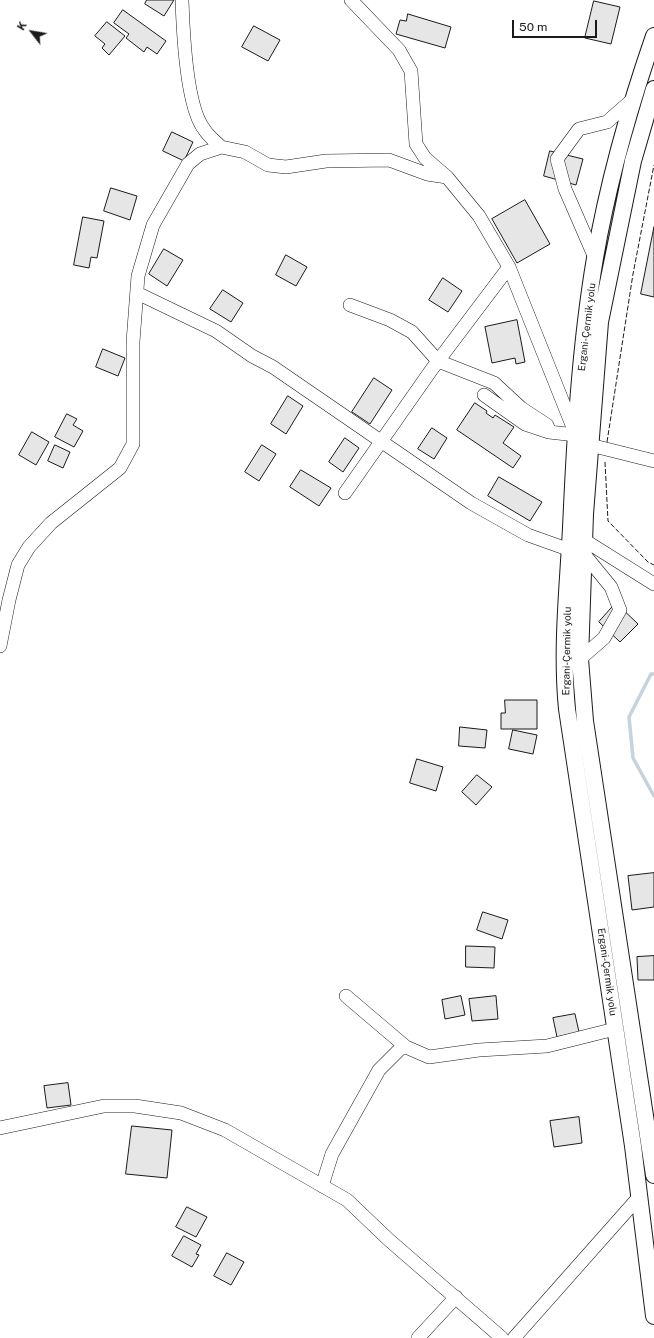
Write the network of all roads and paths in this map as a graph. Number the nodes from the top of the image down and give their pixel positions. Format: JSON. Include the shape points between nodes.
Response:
{"nodes":[{"id":1,"x":182,"y":0,"type":"edge"},
{"id":2,"x":351,"y":0,"type":"edge"},
{"id":3,"x":654,"y":36,"type":"edge"},
{"id":4,"x":654,"y":89,"type":"edge"},
{"id":5,"x":632,"y":100,"type":"junction"},
{"id":6,"x":221,"y":147,"type":"junction"},
{"id":7,"x":447,"y":176,"type":"junction"},
{"id":8,"x":595,"y":258,"type":"junction"},
{"id":9,"x":509,"y":267,"type":"junction"},
{"id":10,"x":137,"y":293,"type":"junction"},
{"id":11,"x":350,"y":305,"type":"dead end"},
{"id":12,"x":438,"y":361,"type":"junction"},
{"id":13,"x":484,"y":395,"type":"dead end"},
{"id":14,"x":549,"y":432,"type":"junction"},
{"id":15,"x":576,"y":436,"type":"junction"},
{"id":16,"x":382,"y":441,"type":"junction"},
{"id":17,"x":590,"y":444,"type":"junction"},
{"id":18,"x":654,"y":461,"type":"edge"},
{"id":19,"x":345,"y":493,"type":"dead end"},
{"id":20,"x":579,"y":548,"type":"junction"},
{"id":21,"x":654,"y":584,"type":"edge"},
{"id":22,"x":0,"y":646,"type":"edge"},
{"id":23,"x":580,"y":659,"type":"junction"},
{"id":24,"x":346,"y":996,"type":"dead end"},
{"id":25,"x":615,"y":1029,"type":"junction"},
{"id":26,"x":406,"y":1047,"type":"junction"},
{"id":27,"x":0,"y":1128,"type":"edge"},
{"id":28,"x":654,"y":1175,"type":"edge"},
{"id":29,"x":322,"y":1186,"type":"junction"},
{"id":30,"x":639,"y":1197,"type":"junction"},
{"id":31,"x":456,"y":1297,"type":"junction"},
{"id":32,"x":654,"y":1316,"type":"edge"},
{"id":33,"x":418,"y":1338,"type":"edge"},
{"id":34,"x":502,"y":1338,"type":"edge"},
{"id":35,"x":514,"y":1338,"type":"edge"}],
"edges":[{"from":1,"to":6,"type":"street","via":[[183,40],[194,111],[203,129]]},
{"from":2,"to":7,"type":"street","via":[[399,50],[411,71],[416,144],[425,158]]},
{"from":3,"to":5,"type":"main road","name":"Ergani-Çermik yolu"},
{"from":4,"to":17,"type":"main road","name":"Ergani-Çermik yolu","via":[[633,160],[600,322]]},
{"from":5,"to":8,"type":"main road","name":"Ergani-Çermik yolu"},
{"from":5,"to":8,"type":"street","via":[[606,122],[579,129],[557,159],[565,189]]},
{"from":6,"to":7,"type":"street","via":[[244,152],[268,164],[286,167],[326,161],[389,160],[427,174]]},
{"from":6,"to":10,"type":"street","via":[[200,154],[188,164],[153,225],[138,276]]},
{"from":7,"to":9,"type":"street","via":[[479,216]]},
{"from":8,"to":15,"type":"main road","name":"Ergani-Çermik yolu"},
{"from":9,"to":12,"type":"street"},
{"from":9,"to":15,"type":"street"},
{"from":10,"to":16,"type":"street","via":[[216,331],[252,356],[273,366]]},
{"from":10,"to":22,"type":"street","via":[[133,342],[133,444],[120,468],[51,523],[29,547],[18,564]]},
{"from":11,"to":12,"type":"street","via":[[390,320],[412,332]]},
{"from":12,"to":14,"type":"street","via":[[494,383],[521,408],[546,425]]},
{"from":12,"to":16,"type":"street"},
{"from":13,"to":14,"type":"street","via":[[525,424]]},
{"from":14,"to":15,"type":"street"},
{"from":15,"to":20,"type":"main road","name":"Ergani-Çermik yolu"},
{"from":16,"to":19,"type":"street"},
{"from":16,"to":20,"type":"street","via":[[471,502],[528,535]]},
{"from":17,"to":18,"type":"street"},
{"from":17,"to":20,"type":"main road","name":"Ergani-Çermik yolu"},
{"from":20,"to":21,"type":"street"},
{"from":20,"to":23,"type":"main road","name":"Ergani-Çermik yolu"},
{"from":20,"to":23,"type":"street","via":[[611,587],[620,610],[604,638]]},
{"from":20,"to":25,"type":"main road","name":"Ergani-Çermik yolu","via":[[565,688]]},
{"from":23,"to":28,"type":"main road","name":"Ergani-Çermik yolu","via":[[585,721]]},
{"from":24,"to":26,"type":"street"},
{"from":25,"to":26,"type":"street","via":[[547,1046],[479,1050],[430,1057]]},
{"from":25,"to":30,"type":"main road","name":"Ergani-Çermik yolu"},
{"from":26,"to":29,"type":"street","via":[[400,1049],[379,1070],[332,1154]]},
{"from":27,"to":29,"type":"street","via":[[104,1106],[135,1106],[181,1113],[225,1130]]},
{"from":29,"to":31,"type":"street","via":[[347,1200]]},
{"from":30,"to":32,"type":"main road","name":"Ergani-Çermik yolu"},
{"from":30,"to":35,"type":"street"},
{"from":31,"to":33,"type":"street"},
{"from":31,"to":34,"type":"street"}]}
